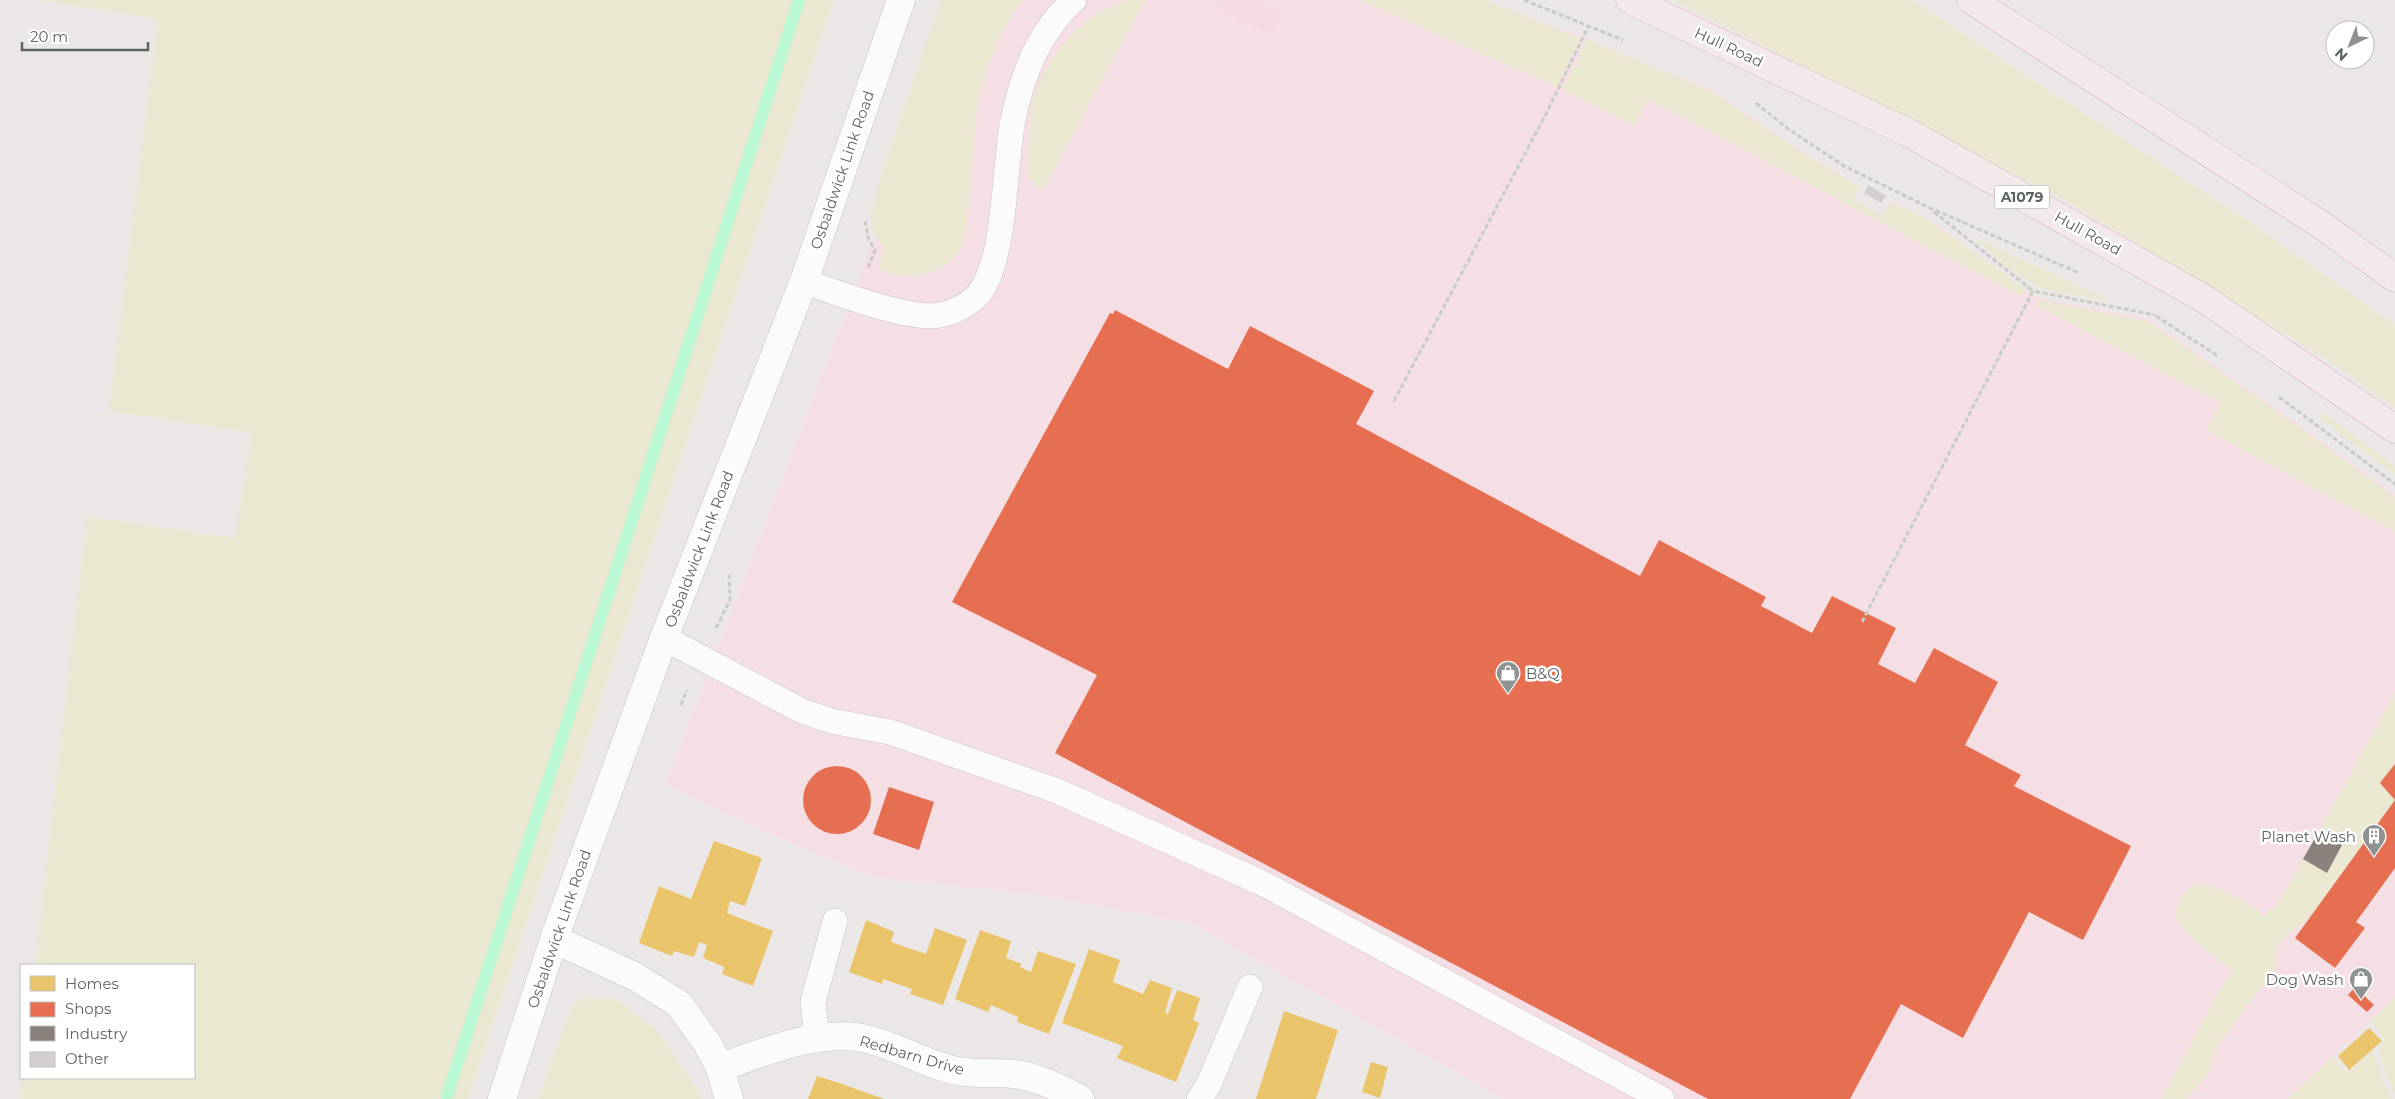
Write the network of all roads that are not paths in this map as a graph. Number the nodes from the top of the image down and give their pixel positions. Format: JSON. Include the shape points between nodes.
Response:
{"nodes":[{"id":1,"x":901,"y":0,"type":"edge"},
{"id":2,"x":1074,"y":0,"type":"edge"},
{"id":3,"x":1630,"y":0,"type":"edge"},
{"id":4,"x":1971,"y":0,"type":"edge"},
{"id":5,"x":2395,"y":278,"type":"edge"},
{"id":6,"x":804,"y":281,"type":"junction"},
{"id":7,"x":2395,"y":429,"type":"edge"},
{"id":8,"x":664,"y":638,"type":"junction"},
{"id":9,"x":835,"y":921,"type":"dead end"},
{"id":10,"x":554,"y":939,"type":"junction"},
{"id":11,"x":1250,"y":987,"type":"dead end"},
{"id":12,"x":817,"y":1039,"type":"junction"},
{"id":13,"x":720,"y":1068,"type":"junction"},
{"id":14,"x":502,"y":1099,"type":"edge"},
{"id":15,"x":729,"y":1099,"type":"edge"},
{"id":16,"x":1080,"y":1099,"type":"edge"},
{"id":17,"x":1199,"y":1099,"type":"edge"},
{"id":18,"x":1662,"y":1099,"type":"edge"}],
"edges":[{"from":1,"to":6,"type":"street","name":"Osbaldwick Link Road"},
{"from":2,"to":6,"type":"lane","via":[[1044,35],[1030,60],[1013,120],[991,270],[978,294],[957,310],[938,316],[872,304]]},
{"from":3,"to":7,"type":"main road","name":"Hull Road","number":"A1079","via":[[1926,142],[2203,298]]},
{"from":4,"to":5,"type":"main road","via":[[2320,224]]},
{"from":6,"to":8,"type":"street","name":"Osbaldwick Link Road"},
{"from":8,"to":10,"type":"street","name":"Osbaldwick Link Road"},
{"from":8,"to":18,"type":"lane","via":[[802,711],[831,721],[890,732],[1057,791],[1262,883]]},
{"from":9,"to":12,"type":"lane","via":[[813,1002]]},
{"from":10,"to":13,"type":"street","via":[[636,977],[679,1004]]},
{"from":10,"to":14,"type":"street","name":"Osbaldwick Link Road"},
{"from":11,"to":17,"type":"lane","via":[[1208,1086]]},
{"from":12,"to":13,"type":"street","name":"Redbarn Drive","via":[[767,1050]]},
{"from":12,"to":16,"type":"street","name":"Redbarn Drive","via":[[841,1036],[867,1039],[962,1072],[1021,1075]]},
{"from":13,"to":15,"type":"street"}]}
